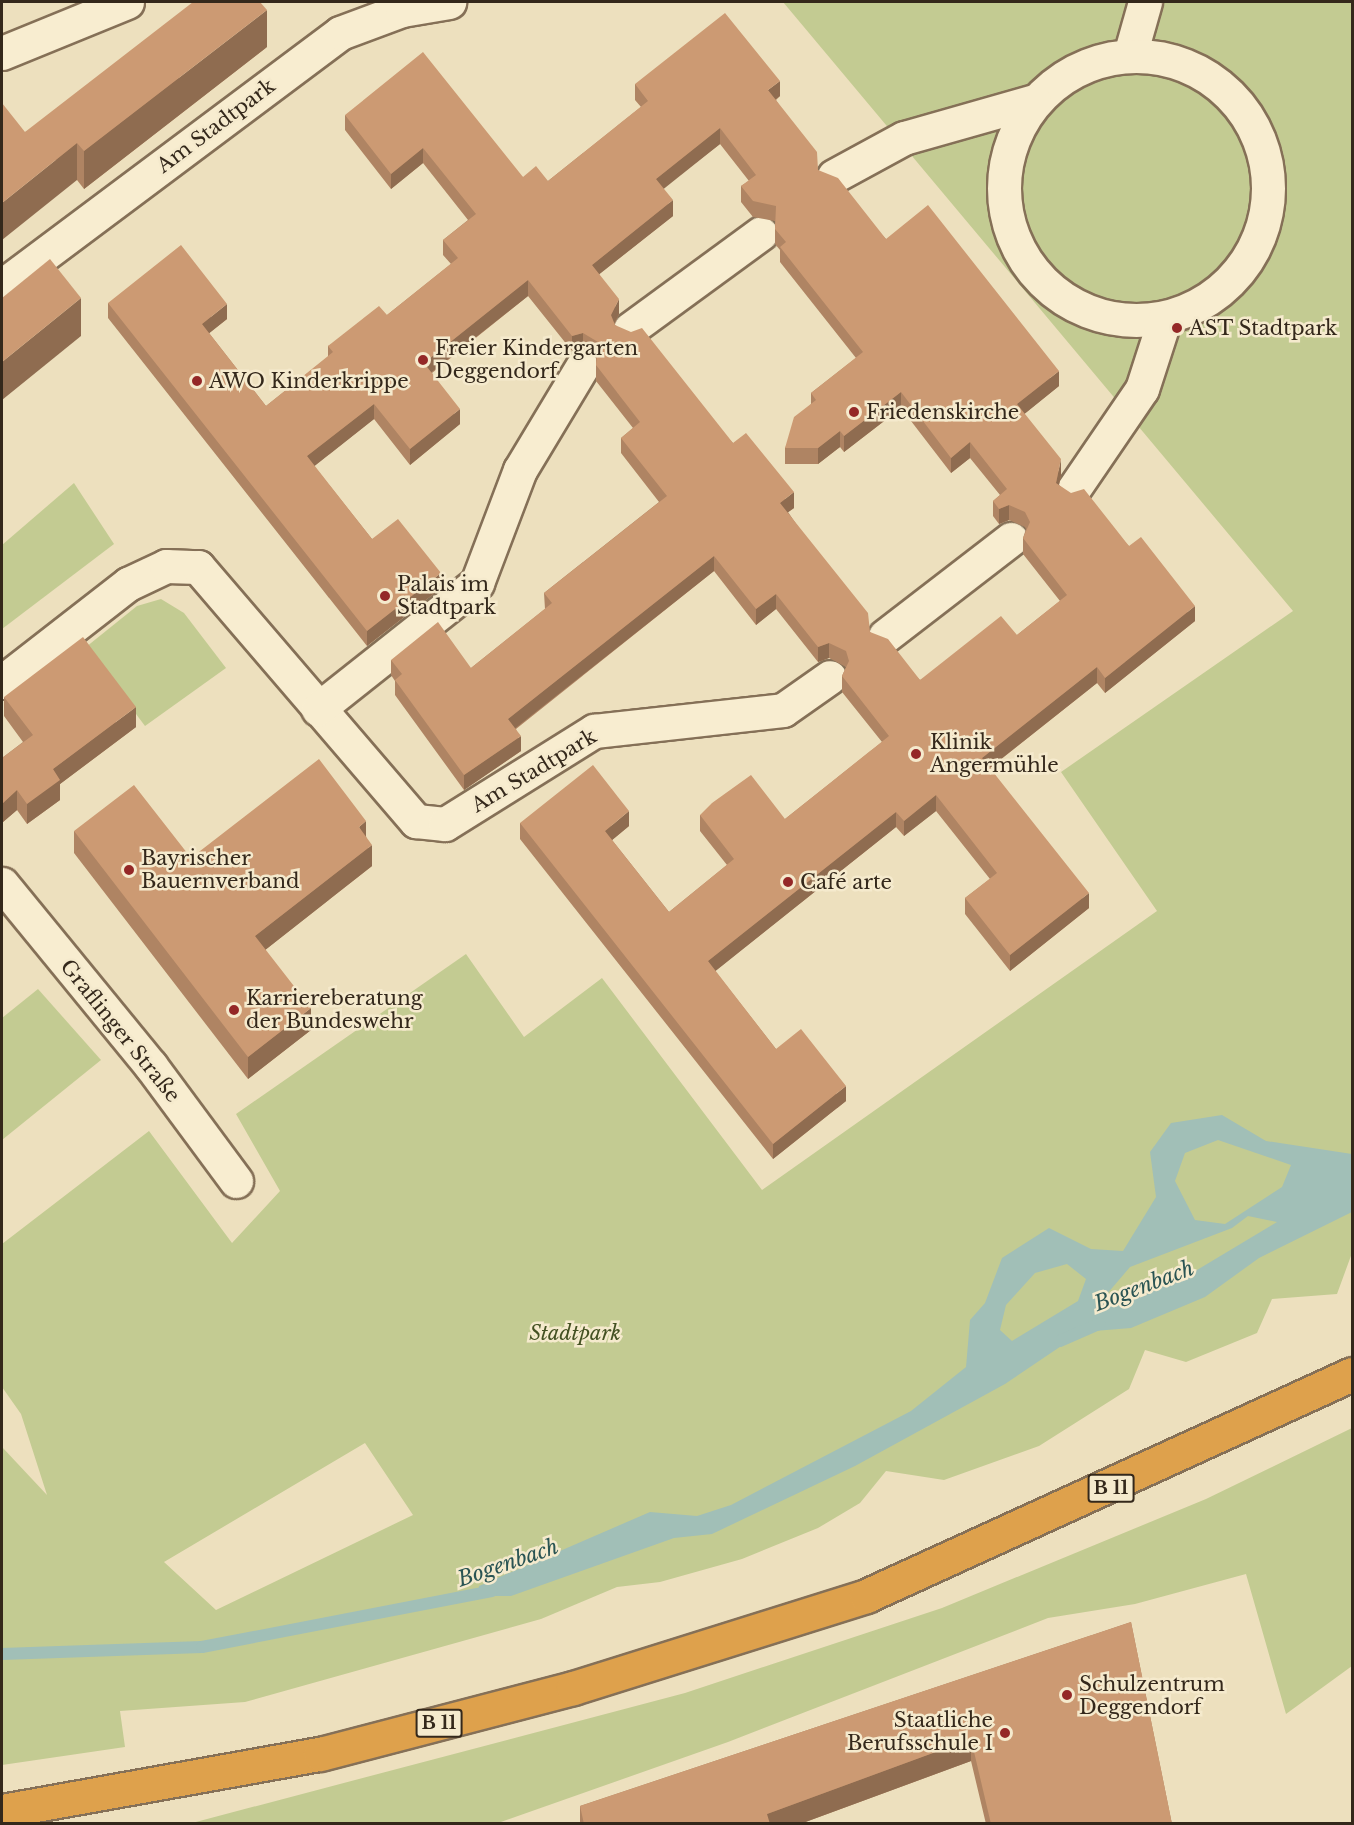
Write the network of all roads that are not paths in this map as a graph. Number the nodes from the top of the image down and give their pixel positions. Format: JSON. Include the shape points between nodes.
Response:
{"nodes":[{"id":1,"x":127,"y":2,"type":"edge"},
{"id":2,"x":448,"y":2,"type":"edge"},
{"id":3,"x":1145,"y":2,"type":"edge"},
{"id":4,"x":2,"y":52,"type":"edge"},
{"id":5,"x":1130,"y":55,"type":"junction"},
{"id":6,"x":1034,"y":101,"type":"junction"},
{"id":7,"x":834,"y":176,"type":"edge"},
{"id":8,"x":761,"y":233,"type":"dead end"},
{"id":9,"x":2,"y":286,"type":"edge"},
{"id":10,"x":1165,"y":318,"type":"junction"},
{"id":11,"x":630,"y":329,"type":"edge"},
{"id":12,"x":582,"y":367,"type":"dead end"},
{"id":13,"x":1073,"y":490,"type":"edge"},
{"id":14,"x":1011,"y":539,"type":"dead end"},
{"id":15,"x":885,"y":636,"type":"edge"},
{"id":16,"x":830,"y":677,"type":"dead end"},
{"id":17,"x":2,"y":682,"type":"edge"},
{"id":18,"x":318,"y":709,"type":"junction"},
{"id":19,"x":2,"y":884,"type":"edge"},
{"id":20,"x":236,"y":1181,"type":"dead end"},
{"id":21,"x":1353,"y":1374,"type":"edge"},
{"id":22,"x":2,"y":1811,"type":"edge"}],
"edges":[{"from":1,"to":4,"type":"street"},
{"from":2,"to":9,"type":"street","name":"Am Stadtpark","via":[[402,10],[340,33]]},
{"from":3,"to":5,"type":"street"},
{"from":5,"to":6,"type":"street","via":[[1094,61],[1062,77]]},
{"from":5,"to":10,"type":"street","via":[[1180,62],[1220,86],[1256,131],[1268,177],[1263,224],[1243,267],[1209,300]]},
{"from":6,"to":7,"type":"street","via":[[904,138]]},
{"from":6,"to":10,"type":"street","via":[[1011,142],[1003,188],[1011,235],[1036,276],[1072,305],[1118,320]]},
{"from":8,"to":11,"type":"street"},
{"from":10,"to":13,"type":"street","via":[[1142,389]]},
{"from":12,"to":18,"type":"street","via":[[520,470],[477,583]]},
{"from":14,"to":15,"type":"street"},
{"from":16,"to":18,"type":"street","name":"Am Stadtpark","via":[[783,710],[594,731],[445,824],[416,822]]},
{"from":17,"to":18,"type":"street","name":"Am Stadtpark","via":[[128,584],[166,566],[198,567]]},
{"from":19,"to":20,"type":"street","name":"Graflinger Straße","via":[[151,1066]]},
{"from":21,"to":22,"type":"highway","number":"B 11","via":[[866,1596],[573,1689],[320,1754]]}]}
